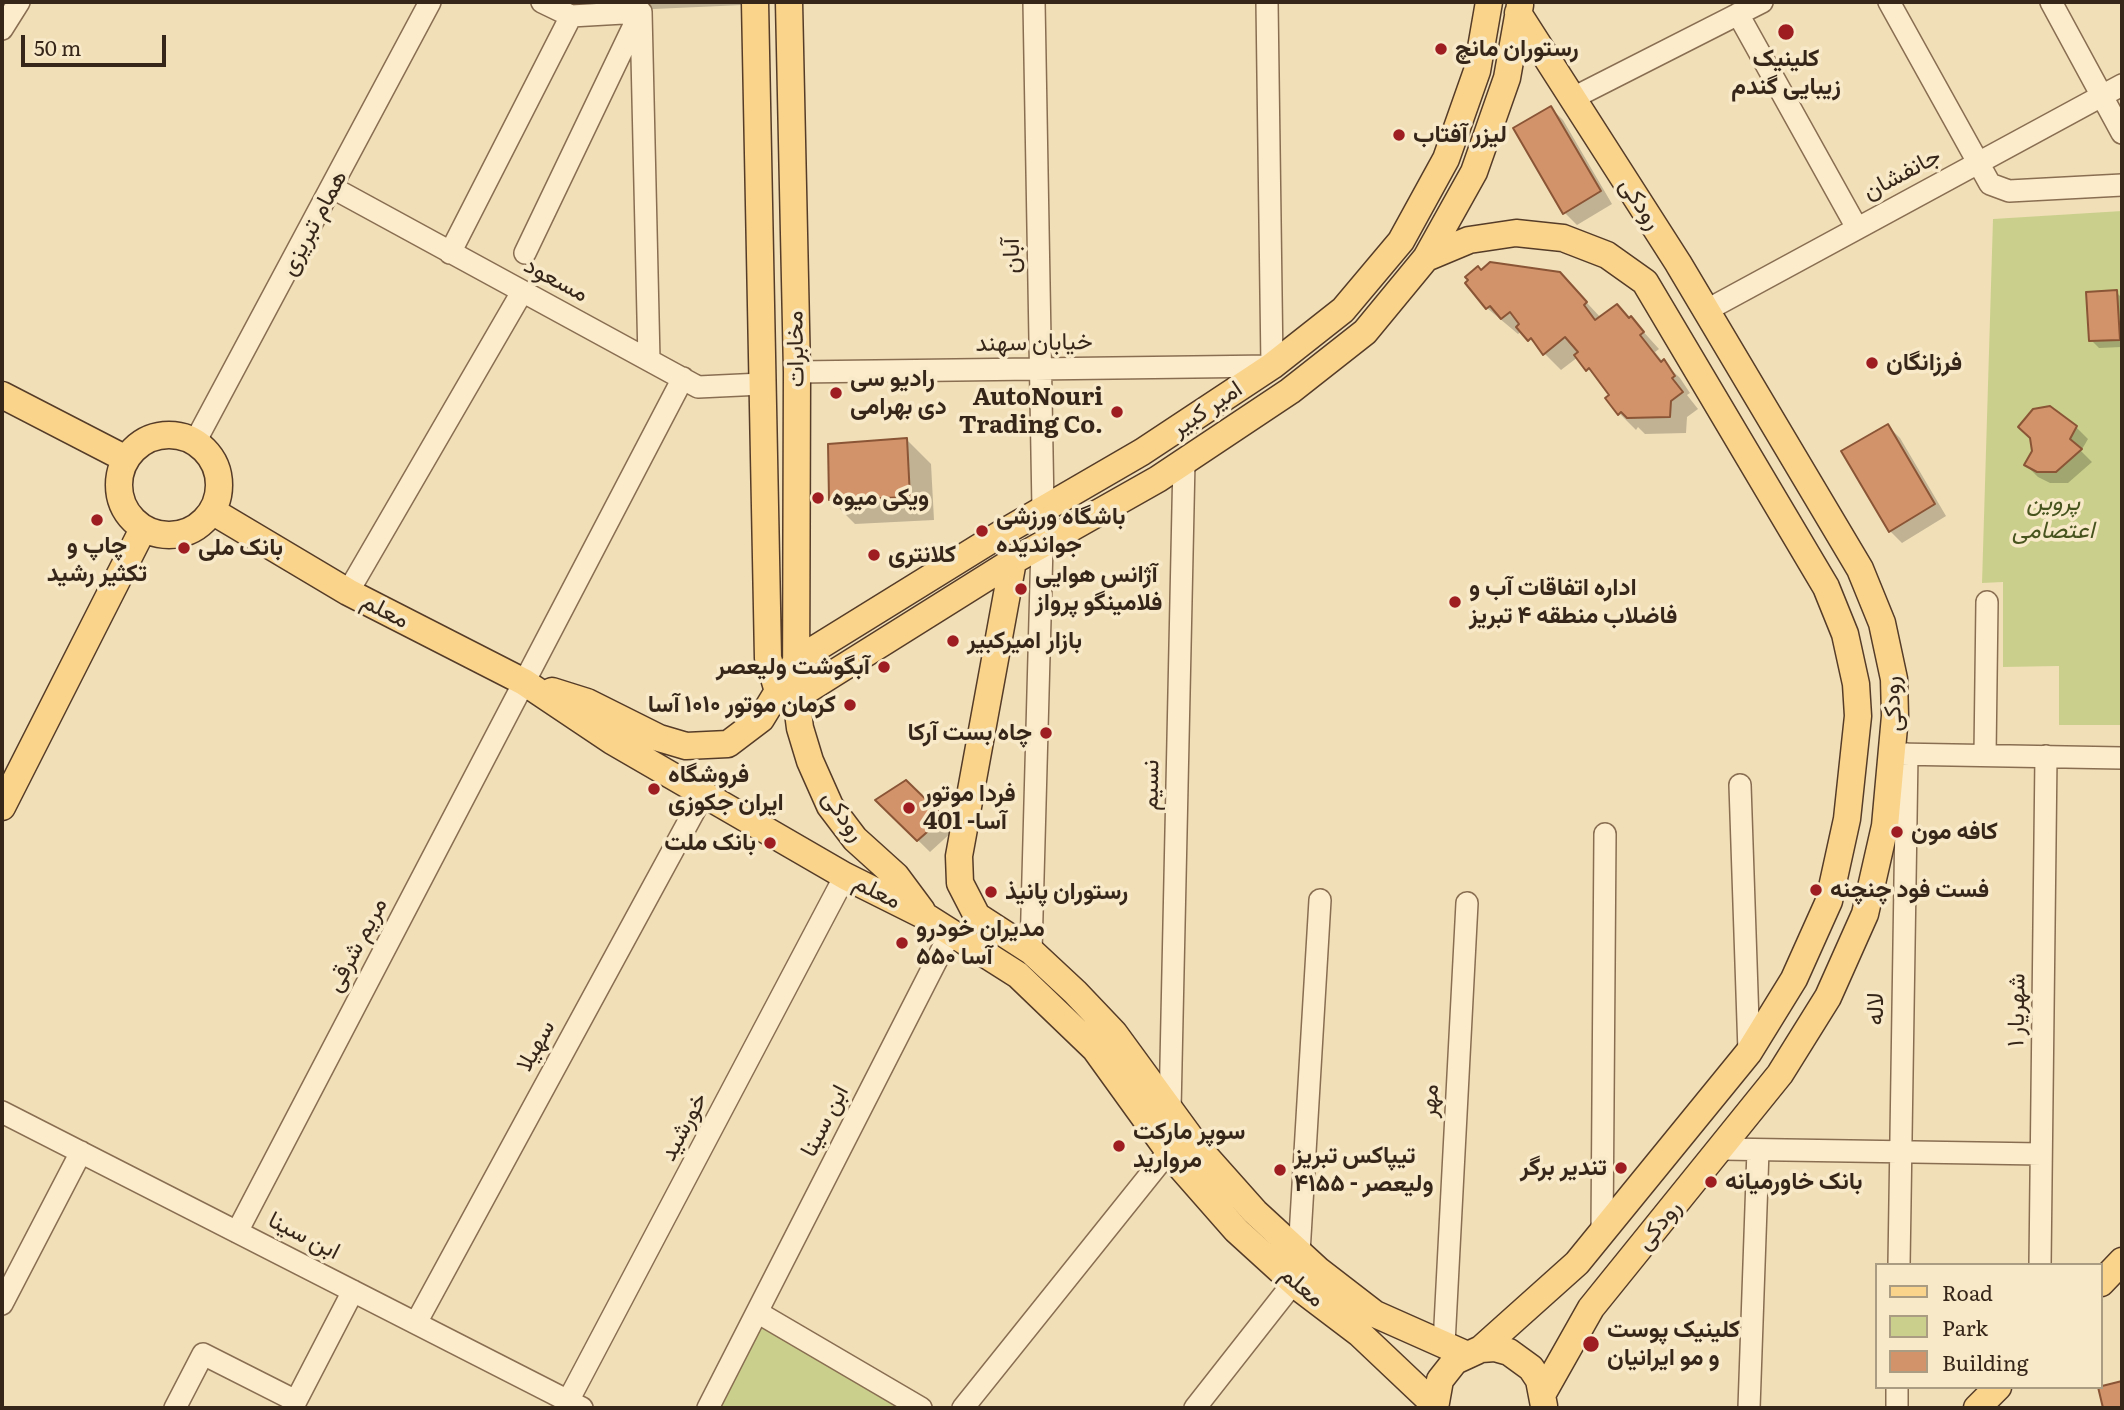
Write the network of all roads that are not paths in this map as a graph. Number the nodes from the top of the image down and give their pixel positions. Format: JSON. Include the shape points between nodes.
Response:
{"nodes":[{"id":1,"x":19,"y":2,"type":"edge"},
{"id":2,"x":430,"y":2,"type":"edge"},
{"id":3,"x":541,"y":2,"type":"edge"},
{"id":4,"x":755,"y":2,"type":"edge"},
{"id":5,"x":790,"y":2,"type":"edge"},
{"id":6,"x":1034,"y":2,"type":"edge"},
{"id":7,"x":1267,"y":2,"type":"edge"},
{"id":8,"x":1489,"y":2,"type":"edge"},
{"id":9,"x":1762,"y":2,"type":"edge"},
{"id":10,"x":1889,"y":2,"type":"edge"},
{"id":11,"x":2051,"y":2,"type":"edge"},
{"id":12,"x":1519,"y":8,"type":"edge"},
{"id":13,"x":641,"y":12,"type":"junction"},
{"id":14,"x":1738,"y":14,"type":"junction"},
{"id":15,"x":571,"y":16,"type":"junction"},
{"id":16,"x":2,"y":29,"type":"edge"},
{"id":17,"x":2122,"y":85,"type":"edge"},
{"id":18,"x":2102,"y":96,"type":"junction"},
{"id":19,"x":790,"y":97,"type":"junction"},
{"id":20,"x":1573,"y":98,"type":"junction"},
{"id":21,"x":757,"y":100,"type":"junction"},
{"id":22,"x":2122,"y":133,"type":"edge"},
{"id":23,"x":1976,"y":163,"type":"junction"},
{"id":24,"x":2122,"y":185,"type":"edge"},
{"id":25,"x":333,"y":188,"type":"junction"},
{"id":26,"x":1857,"y":228,"type":"junction"},
{"id":27,"x":450,"y":253,"type":"junction"},
{"id":28,"x":526,"y":253,"type":"dead end"},
{"id":29,"x":1426,"y":258,"type":"junction"},
{"id":30,"x":522,"y":292,"type":"junction"},
{"id":31,"x":1707,"y":310,"type":"junction"},
{"id":32,"x":649,"y":360,"type":"junction"},
{"id":33,"x":1272,"y":366,"type":"junction"},
{"id":34,"x":1041,"y":369,"type":"junction"},
{"id":35,"x":797,"y":372,"type":"junction"},
{"id":36,"x":682,"y":378,"type":"junction"},
{"id":37,"x":762,"y":384,"type":"junction"},
{"id":38,"x":1290,"y":391,"type":"junction"},
{"id":39,"x":2,"y":395,"type":"edge"},
{"id":40,"x":195,"y":442,"type":"junction"},
{"id":41,"x":126,"y":459,"type":"junction"},
{"id":42,"x":1184,"y":461,"type":"junction"},
{"id":43,"x":1043,"y":509,"type":"junction"},
{"id":44,"x":212,"y":512,"type":"junction"},
{"id":45,"x":143,"y":529,"type":"junction"},
{"id":46,"x":999,"y":535,"type":"junction"},
{"id":47,"x":1042,"y":545,"type":"junction"},
{"id":48,"x":1013,"y":561,"type":"junction"},
{"id":49,"x":348,"y":592,"type":"junction"},
{"id":50,"x":1987,"y":602,"type":"dead end"},
{"id":51,"x":797,"y":660,"type":"junction"},
{"id":52,"x":524,"y":682,"type":"junction"},
{"id":53,"x":787,"y":693,"type":"junction"},
{"id":54,"x":1858,"y":716,"type":"junction"},
{"id":55,"x":1895,"y":716,"type":"junction"},
{"id":56,"x":1901,"y":754,"type":"junction"},
{"id":57,"x":1985,"y":755,"type":"junction"},
{"id":58,"x":2046,"y":757,"type":"junction"},
{"id":59,"x":2122,"y":758,"type":"edge"},
{"id":60,"x":1740,"y":785,"type":"dead end"},
{"id":61,"x":703,"y":795,"type":"junction"},
{"id":62,"x":2,"y":807,"type":"edge"},
{"id":63,"x":1605,"y":834,"type":"dead end"},
{"id":64,"x":845,"y":876,"type":"junction"},
{"id":65,"x":1320,"y":900,"type":"dead end"},
{"id":66,"x":1467,"y":903,"type":"dead end"},
{"id":67,"x":925,"y":916,"type":"junction"},
{"id":68,"x":951,"y":932,"type":"junction"},
{"id":69,"x":1031,"y":951,"type":"junction"},
{"id":70,"x":1768,"y":1021,"type":"junction"},
{"id":71,"x":1798,"y":1045,"type":"junction"},
{"id":72,"x":1749,"y":1052,"type":"junction"},
{"id":73,"x":1170,"y":1110,"type":"junction"},
{"id":74,"x":2,"y":1112,"type":"edge"},
{"id":75,"x":1722,"y":1149,"type":"junction"},
{"id":76,"x":1758,"y":1150,"type":"junction"},
{"id":77,"x":1169,"y":1151,"type":"junction"},
{"id":78,"x":81,"y":1152,"type":"junction"},
{"id":79,"x":1900,"y":1152,"type":"junction"},
{"id":80,"x":2041,"y":1154,"type":"junction"},
{"id":81,"x":237,"y":1232,"type":"junction"},
{"id":82,"x":1602,"y":1233,"type":"junction"},
{"id":83,"x":1299,"y":1252,"type":"junction"},
{"id":84,"x":2122,"y":1261,"type":"edge"},
{"id":85,"x":1899,"y":1263,"type":"edge"},
{"id":86,"x":2040,"y":1263,"type":"edge"},
{"id":87,"x":2103,"y":1281,"type":"edge"},
{"id":88,"x":1294,"y":1282,"type":"junction"},
{"id":89,"x":353,"y":1291,"type":"junction"},
{"id":90,"x":2,"y":1304,"type":"edge"},
{"id":91,"x":757,"y":1312,"type":"junction"},
{"id":92,"x":416,"y":1323,"type":"junction"},
{"id":93,"x":1463,"y":1349,"type":"junction"},
{"id":94,"x":1897,"y":1389,"type":"edge"},
{"id":95,"x":1996,"y":1389,"type":"edge"},
{"id":96,"x":1545,"y":1403,"type":"edge"},
{"id":97,"x":304,"y":1405,"type":"edge"},
{"id":98,"x":575,"y":1405,"type":"edge"},
{"id":99,"x":1435,"y":1407,"type":"edge"},
{"id":100,"x":176,"y":1408,"type":"edge"},
{"id":101,"x":708,"y":1408,"type":"edge"},
{"id":102,"x":921,"y":1408,"type":"edge"},
{"id":103,"x":963,"y":1408,"type":"edge"},
{"id":104,"x":1195,"y":1408,"type":"edge"},
{"id":105,"x":1749,"y":1408,"type":"edge"},
{"id":106,"x":1897,"y":1408,"type":"edge"},
{"id":107,"x":1977,"y":1408,"type":"edge"}],
"edges":[{"from":1,"to":16,"type":"street"},
{"from":2,"to":25,"type":"street","name":"همام تبریزی"},
{"from":3,"to":15,"type":"street"},
{"from":4,"to":21,"type":"main road","name":"مخابرات"},
{"from":5,"to":19,"type":"main road","name":"مخابرات"},
{"from":6,"to":34,"type":"street","name":"آبان"},
{"from":7,"to":33,"type":"street"},
{"from":8,"to":33,"type":"main road","name":"امیر کبیر","via":[[1477,71],[1446,159],[1401,241],[1343,310]]},
{"from":9,"to":14,"type":"street"},
{"from":10,"to":23,"type":"street"},
{"from":11,"to":18,"type":"street"},
{"from":12,"to":20,"type":"main road","name":"رودکى"},
{"from":12,"to":29,"type":"main road","name":"امیر کبیر","via":[[1507,78],[1474,172]]},
{"from":13,"to":15,"type":"street"},
{"from":13,"to":28,"type":"street"},
{"from":13,"to":32,"type":"street"},
{"from":14,"to":20,"type":"street"},
{"from":14,"to":26,"type":"street"},
{"from":15,"to":27,"type":"street"},
{"from":17,"to":18,"type":"street","name":"جانفشان"},
{"from":18,"to":22,"type":"street"},
{"from":18,"to":23,"type":"street","name":"جانفشان"},
{"from":19,"to":21,"type":"main road"},
{"from":19,"to":35,"type":"main road","name":"مخابرات"},
{"from":20,"to":31,"type":"main road","name":"رودکى"},
{"from":21,"to":37,"type":"main road","name":"مخابرات"},
{"from":23,"to":24,"type":"street","via":[[1990,184],[2009,191]]},
{"from":23,"to":26,"type":"street","name":"جانفشان"},
{"from":25,"to":27,"type":"street","name":"مسعود"},
{"from":25,"to":40,"type":"street","name":"همام تبریزی"},
{"from":26,"to":31,"type":"street","name":"جانفشان"},
{"from":27,"to":30,"type":"street","name":"مسعود"},
{"from":29,"to":38,"type":"main road","name":"امیر کبیر","via":[[1365,332]]},
{"from":29,"to":54,"type":"main road","name":"رودکى","via":[[1469,240],[1516,233],[1563,238],[1607,255],[1646,282],[1826,587],[1845,634]]},
{"from":30,"to":32,"type":"street","name":"مسعود"},
{"from":30,"to":49,"type":"street"},
{"from":31,"to":55,"type":"main road","name":"رودکى","via":[[1860,569],[1882,623],[1894,679]]},
{"from":32,"to":36,"type":"street","name":"مسعود"},
{"from":33,"to":34,"type":"street","name":"خیابان سهند"},
{"from":33,"to":38,"type":"street"},
{"from":33,"to":43,"type":"main road","name":"امیر کبیر","via":[[1142,452]]},
{"from":34,"to":35,"type":"street","name":"خیابان سهند"},
{"from":34,"to":43,"type":"street","name":"آبان"},
{"from":35,"to":51,"type":"main road","name":"مخابرات"},
{"from":36,"to":37,"type":"street","name":"مسعود","via":[[698,387]]},
{"from":36,"to":52,"type":"street","name":"مریم شرقی"},
{"from":37,"to":53,"type":"main road","name":"مخابرات","via":[[768,658]]},
{"from":38,"to":42,"type":"main road","name":"امیر کبیر"},
{"from":39,"to":41,"type":"main road"},
{"from":40,"to":41,"type":"main road","via":[[157,436],[144,441]]},
{"from":40,"to":44,"type":"main road","via":[[218,473]]},
{"from":41,"to":45,"type":"main road","via":[[118,485],[120,498]]},
{"from":42,"to":47,"type":"main road","name":"امیر کبیر"},
{"from":42,"to":73,"type":"street","name":"نسیم"},
{"from":43,"to":46,"type":"main road","name":"امیر کبیر"},
{"from":44,"to":45,"type":"main road","via":[[181,535]]},
{"from":44,"to":49,"type":"main road","name":"معلم"},
{"from":45,"to":62,"type":"main road"},
{"from":46,"to":48,"type":"main road"},
{"from":46,"to":51,"type":"main road","name":"امیر کبیر"},
{"from":47,"to":48,"type":"main road","name":"امیر کبیر"},
{"from":47,"to":69,"type":"street"},
{"from":48,"to":53,"type":"main road","name":"امیر کبیر"},
{"from":48,"to":69,"type":"main road","name":"معلم","via":[[958,856],[960,883],[977,915]]},
{"from":49,"to":52,"type":"main road","name":"معلم"},
{"from":50,"to":57,"type":"street"},
{"from":51,"to":53,"type":"main road","name":"مخابرات"},
{"from":52,"to":53,"type":"main road","via":[[587,702],[659,738],[706,747],[728,744],[746,732]]},
{"from":52,"to":61,"type":"main road","name":"معلم"},
{"from":52,"to":81,"type":"street","name":"مریم شرقی"},
{"from":53,"to":67,"type":"main road","name":"رودکی","via":[[830,806],[855,839],[896,876]]},
{"from":54,"to":55,"type":"main road"},
{"from":54,"to":70,"type":"main road","name":"رودکى","via":[[1847,819],[1829,901],[1794,979]]},
{"from":55,"to":56,"type":"main road","name":"رودکى"},
{"from":56,"to":57,"type":"street"},
{"from":56,"to":71,"type":"main road","name":"رودکى","via":[[1865,914],[1828,997]]},
{"from":56,"to":79,"type":"street","name":"لاله"},
{"from":57,"to":58,"type":"street"},
{"from":58,"to":59,"type":"street"},
{"from":58,"to":80,"type":"street","name":"شهریار ۱"},
{"from":60,"to":72,"type":"street"},
{"from":61,"to":64,"type":"main road","name":"معلم"},
{"from":61,"to":92,"type":"street","name":"سهیلا"},
{"from":63,"to":82,"type":"street"},
{"from":64,"to":67,"type":"main road","name":"معلم"},
{"from":64,"to":98,"type":"street","name":"خورشید"},
{"from":65,"to":83,"type":"street"},
{"from":66,"to":93,"type":"street","name":"مهر"},
{"from":67,"to":68,"type":"main road","name":"معلم"},
{"from":68,"to":77,"type":"main road","name":"معلم","via":[[1018,975],[1058,1010],[1095,1049]]},
{"from":68,"to":91,"type":"street","name":"ابن سینا"},
{"from":69,"to":73,"type":"main road","name":"معلم","via":[[1114,1033]]},
{"from":70,"to":71,"type":"main road"},
{"from":70,"to":72,"type":"main road","name":"رودکى"},
{"from":71,"to":75,"type":"main road","name":"رودکى"},
{"from":72,"to":82,"type":"main road","name":"رودکى"},
{"from":73,"to":83,"type":"main road","name":"معلم","via":[[1255,1212]]},
{"from":74,"to":78,"type":"street","name":"ابن سینا"},
{"from":75,"to":76,"type":"street"},
{"from":75,"to":96,"type":"main road","name":"رودکى","via":[[1591,1308]]},
{"from":76,"to":79,"type":"street"},
{"from":76,"to":105,"type":"street"},
{"from":77,"to":88,"type":"main road","name":"معلم","via":[[1236,1230]]},
{"from":77,"to":103,"type":"street"},
{"from":78,"to":81,"type":"street","name":"ابن سینا"},
{"from":78,"to":90,"type":"street"},
{"from":79,"to":80,"type":"street"},
{"from":79,"to":85,"type":"street","name":"لاله"},
{"from":80,"to":86,"type":"street","name":"شهریار ۱"},
{"from":81,"to":89,"type":"street","name":"ابن سینا"},
{"from":82,"to":93,"type":"main road","name":"رودکى","via":[[1577,1263]]},
{"from":83,"to":93,"type":"main road","name":"معلم","via":[[1375,1314]]},
{"from":84,"to":87,"type":"main road"},
{"from":88,"to":99,"type":"main road","name":"معلم","via":[[1360,1334]]},
{"from":88,"to":104,"type":"street"},
{"from":89,"to":92,"type":"street","name":"ابن سینا"},
{"from":89,"to":97,"type":"street"},
{"from":91,"to":101,"type":"street","name":"ابن سینا"},
{"from":91,"to":102,"type":"street"},
{"from":92,"to":98,"type":"street","name":"ابن سینا"},
{"from":93,"to":96,"type":"main road","name":"معلم","via":[[1502,1350],[1521,1358],[1539,1380]]},
{"from":93,"to":99,"type":"main road","name":"رودکى","via":[[1440,1380]]},
{"from":94,"to":106,"type":"street"},
{"from":95,"to":107,"type":"main road"},
{"from":97,"to":100,"type":"street","via":[[203,1354]]}]}
